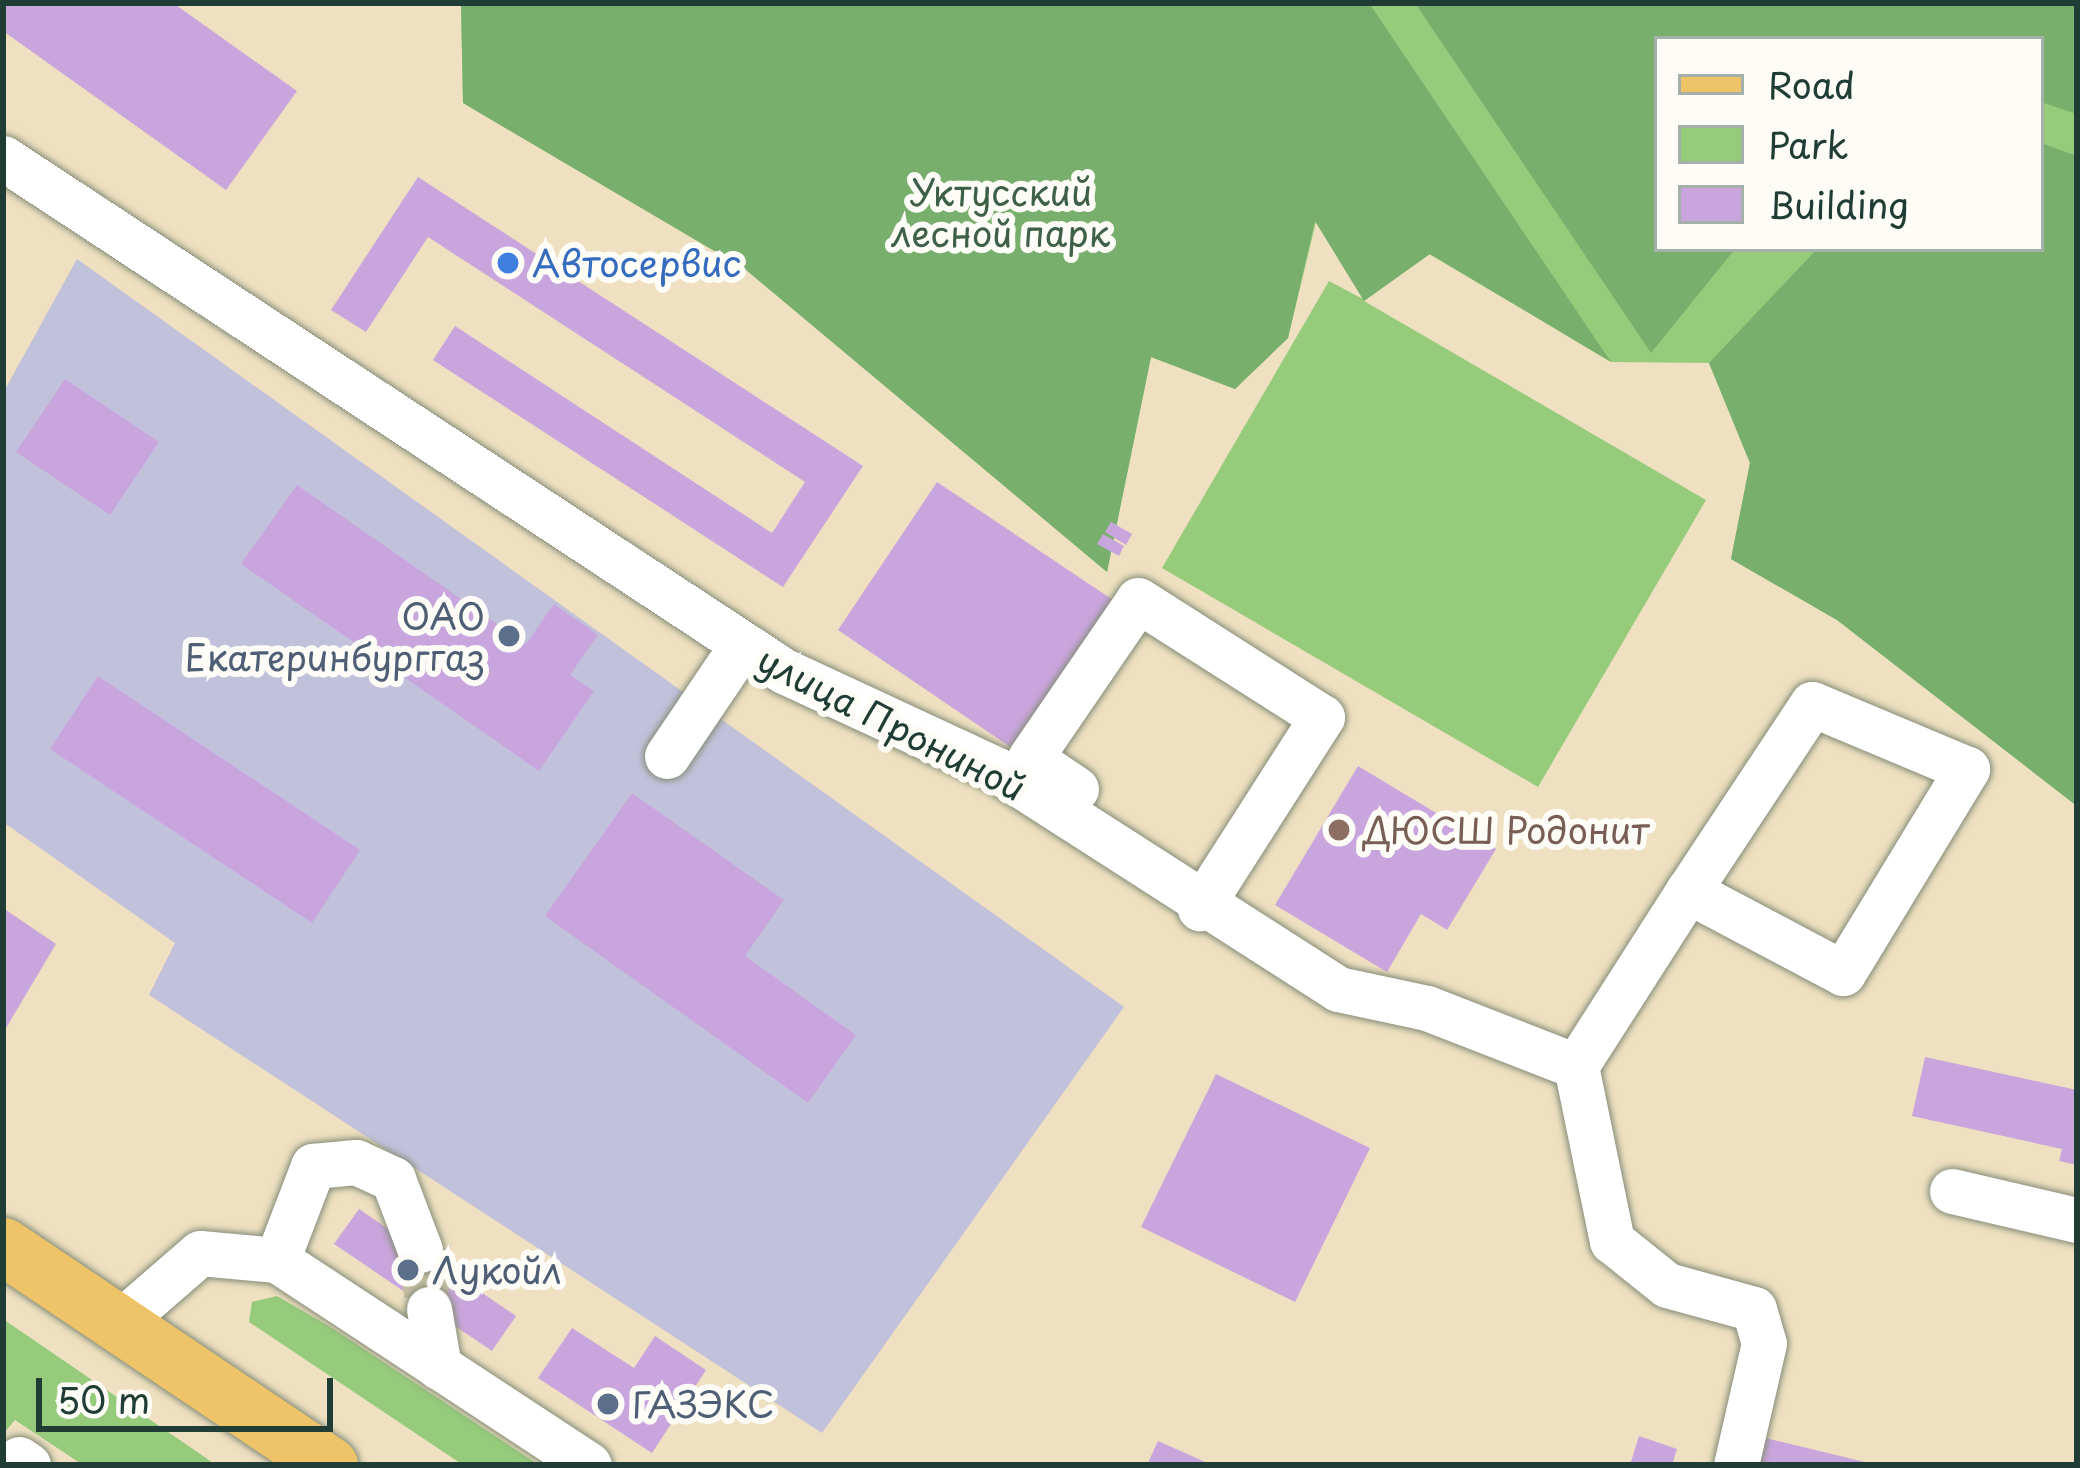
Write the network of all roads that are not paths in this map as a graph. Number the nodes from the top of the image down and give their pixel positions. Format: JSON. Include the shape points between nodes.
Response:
{"nodes":[{"id":1,"x":3,"y":158,"type":"edge"},
{"id":2,"x":742,"y":645,"type":"junction"},
{"id":3,"x":668,"y":756,"type":"dead end"},
{"id":4,"x":1688,"y":891,"type":"junction"},
{"id":5,"x":1206,"y":895,"type":"junction"},
{"id":6,"x":1576,"y":1066,"type":"junction"},
{"id":7,"x":1952,"y":1191,"type":"dead end"},
{"id":8,"x":2077,"y":1220,"type":"edge"},
{"id":9,"x":3,"y":1246,"type":"edge"},
{"id":10,"x":420,"y":1250,"type":"tunnel mouth"},
{"id":11,"x":278,"y":1260,"type":"junction"},
{"id":12,"x":430,"y":1309,"type":"tunnel mouth"},
{"id":13,"x":118,"y":1324,"type":"junction"},
{"id":14,"x":439,"y":1367,"type":"junction"},
{"id":15,"x":329,"y":1465,"type":"edge"},
{"id":16,"x":589,"y":1465,"type":"edge"},
{"id":17,"x":1736,"y":1465,"type":"edge"}],
"edges":[{"from":1,"to":2,"type":"street","name":"улица Прониной"},
{"from":2,"to":3,"type":"street"},
{"from":2,"to":5,"type":"street","name":"улица Прониной","via":[[997,770]]},
{"from":4,"to":4,"type":"street","via":[[1843,973],[1967,769],[1812,704]]},
{"from":4,"to":6,"type":"street"},
{"from":5,"to":5,"type":"street","via":[[1322,718],[1138,600],[1030,758]]},
{"from":5,"to":6,"type":"street","name":"улица Прониной","via":[[1338,989],[1427,1008]]},
{"from":6,"to":17,"type":"street","via":[[1612,1241],[1666,1285],[1754,1309],[1764,1343]]},
{"from":7,"to":8,"type":"street"},
{"from":9,"to":13,"type":"main road"},
{"from":10,"to":11,"type":"street","via":[[393,1179],[356,1162],[313,1166]]},
{"from":11,"to":13,"type":"street","via":[[200,1253]]},
{"from":11,"to":14,"type":"street"},
{"from":12,"to":14,"type":"street"},
{"from":13,"to":15,"type":"main road"},
{"from":14,"to":16,"type":"street"}]}
